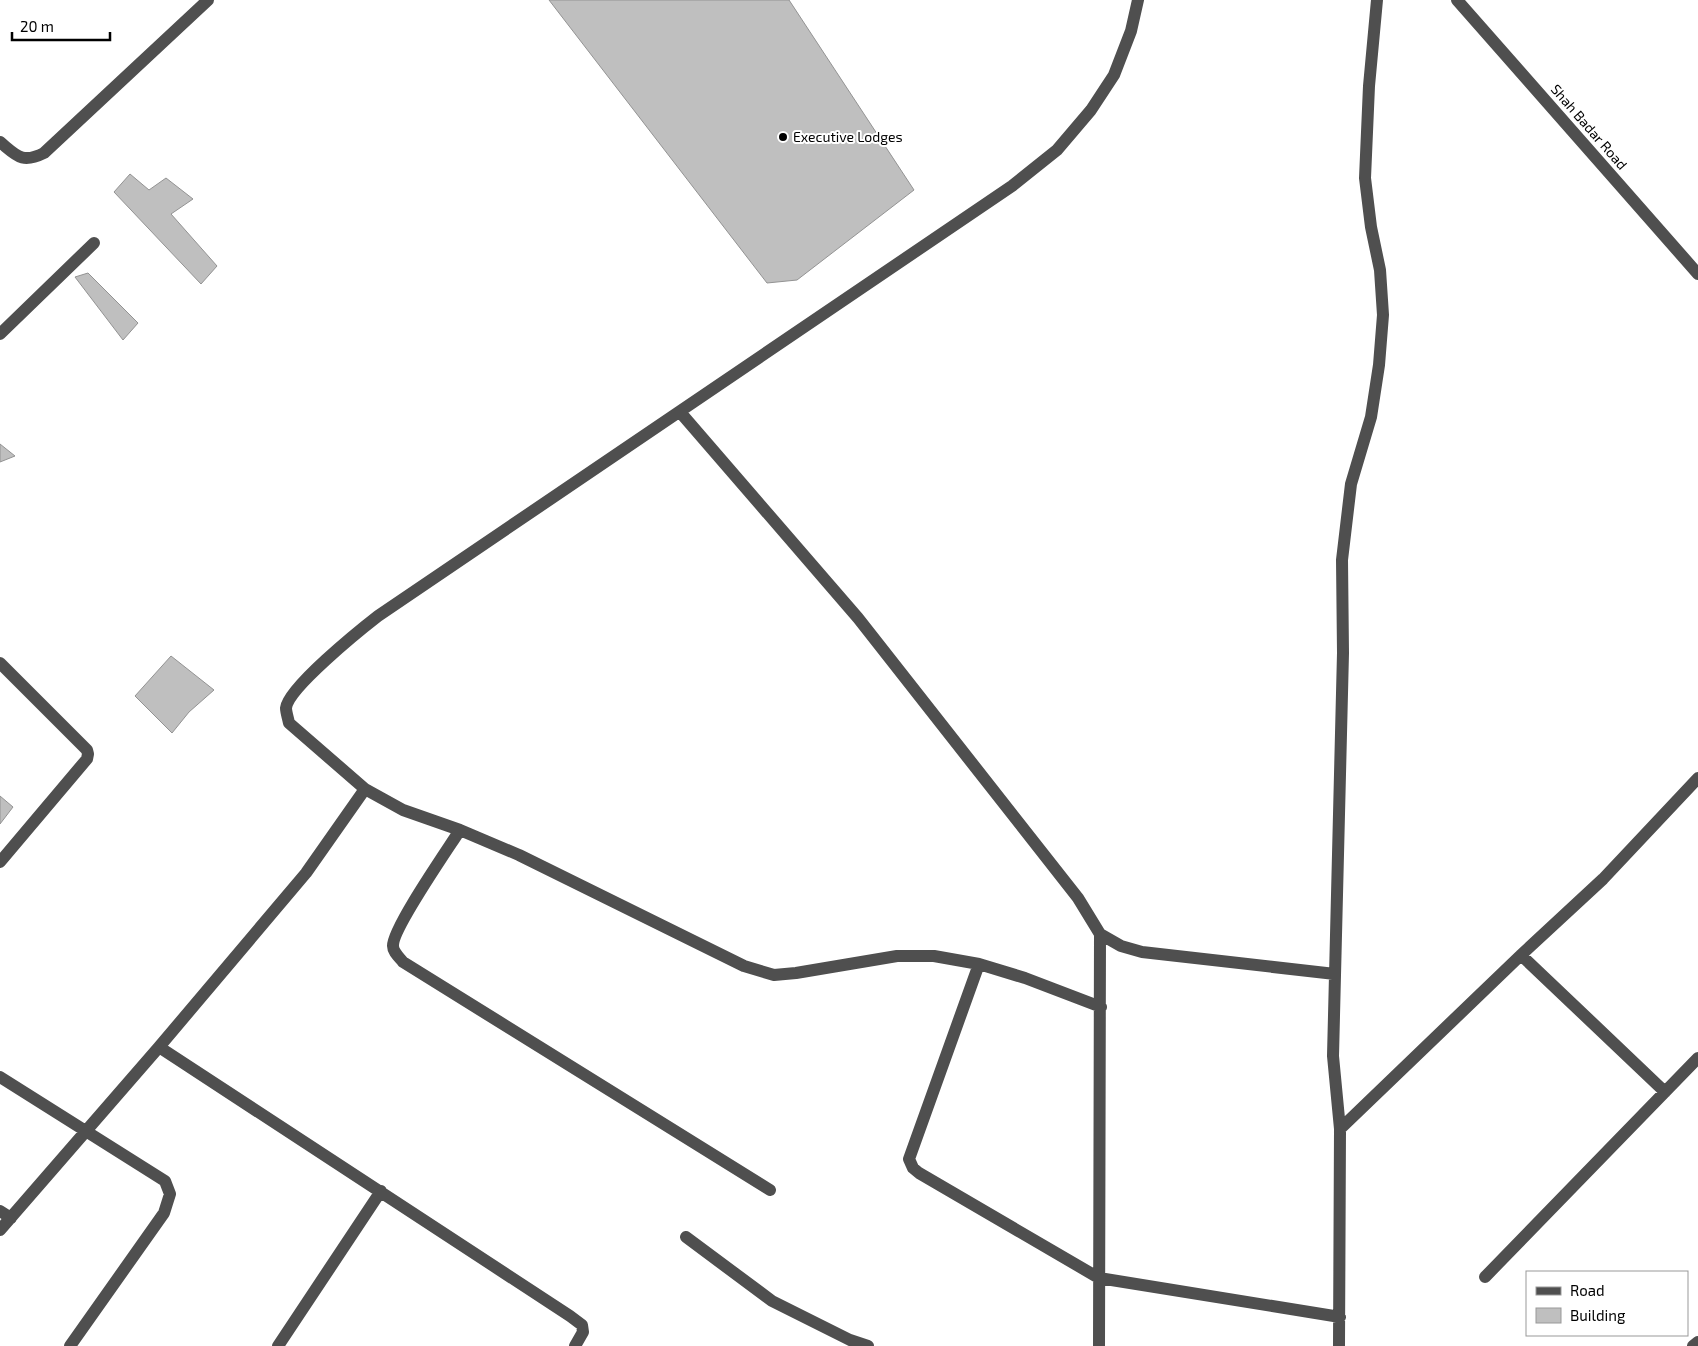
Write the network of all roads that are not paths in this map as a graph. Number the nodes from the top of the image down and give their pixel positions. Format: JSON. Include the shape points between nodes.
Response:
{"nodes":[{"id":1,"x":208,"y":0,"type":"edge"},
{"id":2,"x":1138,"y":0,"type":"edge"},
{"id":3,"x":1377,"y":0,"type":"edge"},
{"id":4,"x":1457,"y":0,"type":"edge"},
{"id":5,"x":0,"y":142,"type":"edge"},
{"id":6,"x":94,"y":243,"type":"dead end"},
{"id":7,"x":1698,"y":274,"type":"edge"},
{"id":8,"x":0,"y":334,"type":"edge"},
{"id":9,"x":680,"y":412,"type":"junction"},
{"id":10,"x":0,"y":663,"type":"edge"},
{"id":11,"x":1698,"y":778,"type":"edge"},
{"id":12,"x":365,"y":789,"type":"junction"},
{"id":13,"x":460,"y":830,"type":"junction"},
{"id":14,"x":0,"y":862,"type":"edge"},
{"id":15,"x":1100,"y":934,"type":"junction"},
{"id":16,"x":1521,"y":956,"type":"junction"},
{"id":17,"x":978,"y":964,"type":"junction"},
{"id":18,"x":1335,"y":974,"type":"junction"},
{"id":19,"x":1101,"y":1007,"type":"junction"},
{"id":20,"x":159,"y":1047,"type":"junction"},
{"id":21,"x":1698,"y":1058,"type":"edge"},
{"id":22,"x":0,"y":1077,"type":"edge"},
{"id":23,"x":1665,"y":1092,"type":"junction"},
{"id":24,"x":1340,"y":1129,"type":"junction"},
{"id":25,"x":86,"y":1130,"type":"junction"},
{"id":26,"x":770,"y":1190,"type":"dead end"},
{"id":27,"x":381,"y":1191,"type":"junction"},
{"id":28,"x":0,"y":1210,"type":"edge"},
{"id":29,"x":11,"y":1218,"type":"junction"},
{"id":30,"x":0,"y":1230,"type":"edge"},
{"id":31,"x":686,"y":1236,"type":"dead end"},
{"id":32,"x":1485,"y":1277,"type":"dead end"},
{"id":33,"x":1099,"y":1278,"type":"junction"},
{"id":34,"x":1340,"y":1317,"type":"junction"},
{"id":35,"x":1698,"y":1342,"type":"edge"},
{"id":36,"x":70,"y":1346,"type":"edge"},
{"id":37,"x":278,"y":1346,"type":"edge"},
{"id":38,"x":576,"y":1346,"type":"edge"},
{"id":39,"x":868,"y":1346,"type":"edge"},
{"id":40,"x":1099,"y":1346,"type":"edge"},
{"id":41,"x":1339,"y":1346,"type":"edge"},
{"id":42,"x":1693,"y":1346,"type":"edge"}],
"edges":[{"from":1,"to":5,"type":"street","via":[[44,153],[20,159]]},
{"from":2,"to":9,"type":"street","via":[[1131,31],[1114,75],[1091,110],[1057,150],[1012,186]]},
{"from":3,"to":18,"type":"street","via":[[1365,178],[1380,270],[1383,315],[1371,417],[1351,484],[1342,560],[1343,653]]},
{"from":4,"to":7,"type":"street","name":"Shah Badar Road"},
{"from":6,"to":8,"type":"street"},
{"from":9,"to":12,"type":"street","via":[[378,616],[335,651],[292,694],[286,708],[289,723]]},
{"from":9,"to":15,"type":"street","via":[[858,618],[1078,898]]},
{"from":10,"to":14,"type":"street","via":[[88,754]]},
{"from":11,"to":16,"type":"street","via":[[1603,879]]},
{"from":12,"to":13,"type":"street","via":[[403,810]]},
{"from":12,"to":20,"type":"street","via":[[306,873]]},
{"from":13,"to":17,"type":"street","via":[[519,855],[744,966],[774,975],[897,956],[934,956]]},
{"from":13,"to":26,"type":"street","via":[[400,925],[393,946],[396,954],[403,962]]},
{"from":15,"to":18,"type":"street","via":[[1142,952]]},
{"from":15,"to":19,"type":"street"},
{"from":16,"to":23,"type":"street"},
{"from":16,"to":24,"type":"street"},
{"from":17,"to":19,"type":"street"},
{"from":17,"to":33,"type":"street","via":[[909,1159],[919,1173]]},
{"from":18,"to":24,"type":"street","via":[[1334,1056]]},
{"from":19,"to":33,"type":"street"},
{"from":20,"to":25,"type":"street"},
{"from":20,"to":27,"type":"street"},
{"from":21,"to":23,"type":"street"},
{"from":22,"to":25,"type":"street"},
{"from":23,"to":32,"type":"street"},
{"from":24,"to":34,"type":"street"},
{"from":25,"to":29,"type":"street"},
{"from":25,"to":36,"type":"street","via":[[165,1181],[170,1194],[164,1213]]},
{"from":27,"to":37,"type":"street"},
{"from":27,"to":38,"type":"street","via":[[582,1325],[583,1332]]},
{"from":28,"to":29,"type":"street"},
{"from":29,"to":30,"type":"street"},
{"from":31,"to":39,"type":"street","via":[[772,1301]]},
{"from":33,"to":34,"type":"street"},
{"from":33,"to":40,"type":"street"},
{"from":34,"to":41,"type":"street"},
{"from":35,"to":42,"type":"street"}]}
